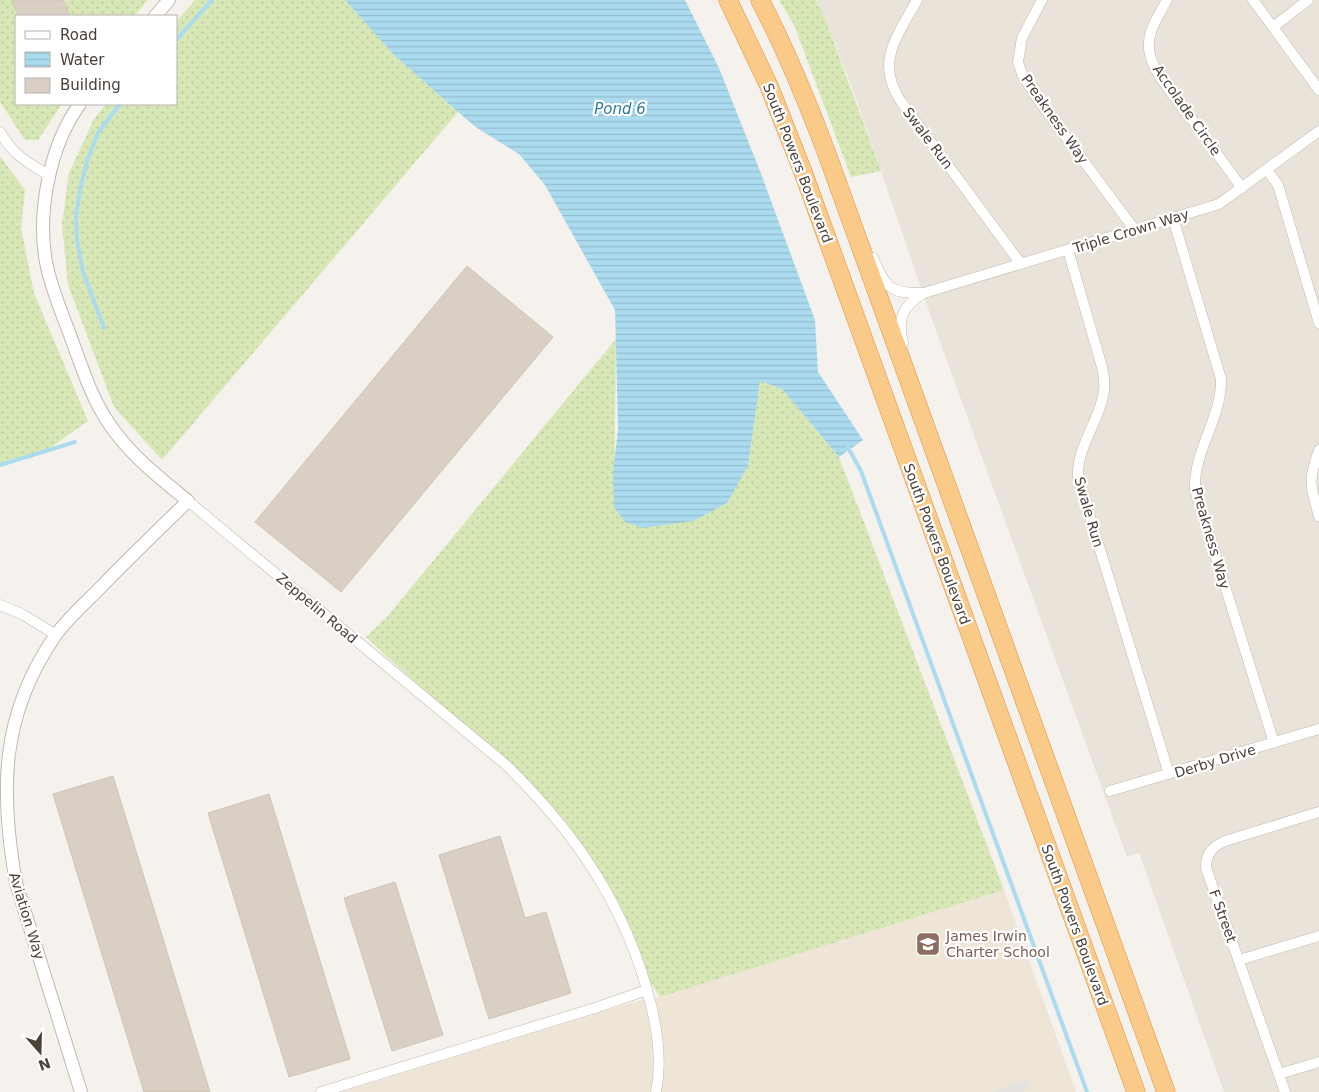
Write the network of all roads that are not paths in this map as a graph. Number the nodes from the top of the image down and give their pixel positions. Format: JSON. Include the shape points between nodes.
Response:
{"nodes":[{"id":1,"x":170,"y":0,"type":"edge"},
{"id":2,"x":728,"y":0,"type":"edge"},
{"id":3,"x":760,"y":0,"type":"edge"},
{"id":4,"x":917,"y":0,"type":"edge"},
{"id":5,"x":1042,"y":0,"type":"edge"},
{"id":6,"x":1167,"y":0,"type":"edge"},
{"id":7,"x":1253,"y":0,"type":"edge"},
{"id":8,"x":1308,"y":0,"type":"edge"},
{"id":9,"x":156,"y":15,"type":"edge"},
{"id":10,"x":1273,"y":26,"type":"junction"},
{"id":11,"x":1319,"y":90,"type":"edge"},
{"id":12,"x":79,"y":105,"type":"edge"},
{"id":13,"x":1319,"y":131,"type":"edge"},
{"id":14,"x":0,"y":132,"type":"edge"},
{"id":15,"x":833,"y":170,"type":"junction"},
{"id":16,"x":1267,"y":170,"type":"junction"},
{"id":17,"x":50,"y":176,"type":"junction"},
{"id":18,"x":1242,"y":188,"type":"junction"},
{"id":19,"x":1173,"y":218,"type":"junction"},
{"id":20,"x":1134,"y":229,"type":"junction"},
{"id":21,"x":1068,"y":250,"type":"junction"},
{"id":22,"x":1022,"y":264,"type":"junction"},
{"id":23,"x":924,"y":293,"type":"junction"},
{"id":24,"x":1319,"y":323,"type":"edge"},
{"id":25,"x":929,"y":438,"type":"junction"},
{"id":26,"x":1319,"y":450,"type":"edge"},
{"id":27,"x":188,"y":502,"type":"junction"},
{"id":28,"x":1319,"y":516,"type":"edge"},
{"id":29,"x":0,"y":605,"type":"edge"},
{"id":30,"x":56,"y":635,"type":"junction"},
{"id":31,"x":1319,"y":729,"type":"edge"},
{"id":32,"x":1274,"y":743,"type":"junction"},
{"id":33,"x":2,"y":763,"type":"edge"},
{"id":34,"x":1169,"y":774,"type":"junction"},
{"id":35,"x":1110,"y":791,"type":"dead end"},
{"id":36,"x":1319,"y":812,"type":"edge"},
{"id":37,"x":1319,"y":936,"type":"edge"},
{"id":38,"x":1239,"y":960,"type":"junction"},
{"id":39,"x":647,"y":990,"type":"junction"},
{"id":40,"x":1319,"y":1062,"type":"edge"},
{"id":41,"x":1279,"y":1074,"type":"junction"},
{"id":42,"x":81,"y":1092,"type":"edge"},
{"id":43,"x":321,"y":1092,"type":"edge"},
{"id":44,"x":656,"y":1092,"type":"edge"},
{"id":45,"x":1136,"y":1092,"type":"edge"},
{"id":46,"x":1166,"y":1092,"type":"edge"},
{"id":47,"x":1286,"y":1092,"type":"edge"}],
"edges":[{"from":1,"to":9,"type":"street"},
{"from":2,"to":45,"type":"highway","name":"South Powers Boulevard","via":[[770,86],[803,172]]},
{"from":3,"to":15,"type":"highway","name":"South Powers Boulevard","via":[[798,78]]},
{"from":4,"to":22,"type":"street","name":"Swale Run","via":[[890,56],[890,81],[902,103]]},
{"from":5,"to":20,"type":"street","name":"Preakness Way","via":[[1022,38],[1018,62],[1022,74]]},
{"from":6,"to":18,"type":"street","name":"Accolade Circle","via":[[1149,38],[1151,60]]},
{"from":7,"to":10,"type":"street"},
{"from":8,"to":10,"type":"street"},
{"from":10,"to":11,"type":"street"},
{"from":12,"to":17,"type":"street","name":"Zeppelin Road","via":[[66,127]]},
{"from":13,"to":16,"type":"street","name":"Triple Crown Way"},
{"from":14,"to":17,"type":"street","via":[[18,156]]},
{"from":15,"to":23,"type":"street","name":"Triple Crown Way","via":[[882,279],[898,291]]},
{"from":15,"to":25,"type":"highway","name":"South Powers Boulevard"},
{"from":16,"to":18,"type":"street","name":"Triple Crown Way"},
{"from":16,"to":24,"type":"street","via":[[1278,185]]},
{"from":17,"to":27,"type":"street","name":"Zeppelin Road","via":[[44,223],[47,267],[91,391],[110,426],[133,454]]},
{"from":18,"to":19,"type":"street","name":"Triple Crown Way","via":[[1218,204]]},
{"from":19,"to":20,"type":"street","name":"Triple Crown Way"},
{"from":19,"to":32,"type":"street","name":"Preakness Way","via":[[1221,379],[1220,402],[1196,464],[1195,490]]},
{"from":20,"to":21,"type":"street","name":"Triple Crown Way"},
{"from":21,"to":22,"type":"street","name":"Triple Crown Way"},
{"from":21,"to":34,"type":"street","name":"Swale Run","via":[[1105,382],[1100,405],[1077,466],[1078,478]]},
{"from":22,"to":23,"type":"street","name":"Triple Crown Way"},
{"from":23,"to":25,"type":"street","name":"Triple Crown Way","via":[[904,310],[900,332]]},
{"from":25,"to":46,"type":"highway","name":"South Powers Boulevard"},
{"from":26,"to":28,"type":"street","via":[[1310,482]]},
{"from":27,"to":30,"type":"street","name":"Aviation Way"},
{"from":27,"to":39,"type":"street","name":"Zeppelin Road","via":[[537,794],[597,874],[627,933]]},
{"from":29,"to":30,"type":"street"},
{"from":30,"to":33,"type":"street","name":"Aviation Way","via":[[27,683]]},
{"from":31,"to":32,"type":"street","name":"Derby Drive"},
{"from":32,"to":34,"type":"street","name":"Derby Drive"},
{"from":33,"to":42,"type":"street","name":"Aviation Way","via":[[8,850]]},
{"from":34,"to":35,"type":"street","name":"Derby Drive"},
{"from":36,"to":38,"type":"street","name":"F Street","via":[[1225,841],[1208,852],[1206,868]]},
{"from":37,"to":38,"type":"street"},
{"from":38,"to":41,"type":"street","name":"F Street"},
{"from":39,"to":43,"type":"street"},
{"from":39,"to":44,"type":"street","name":"Zeppelin Road","via":[[659,1050]]},
{"from":40,"to":41,"type":"street"},
{"from":41,"to":47,"type":"street","name":"F Street"}]}
